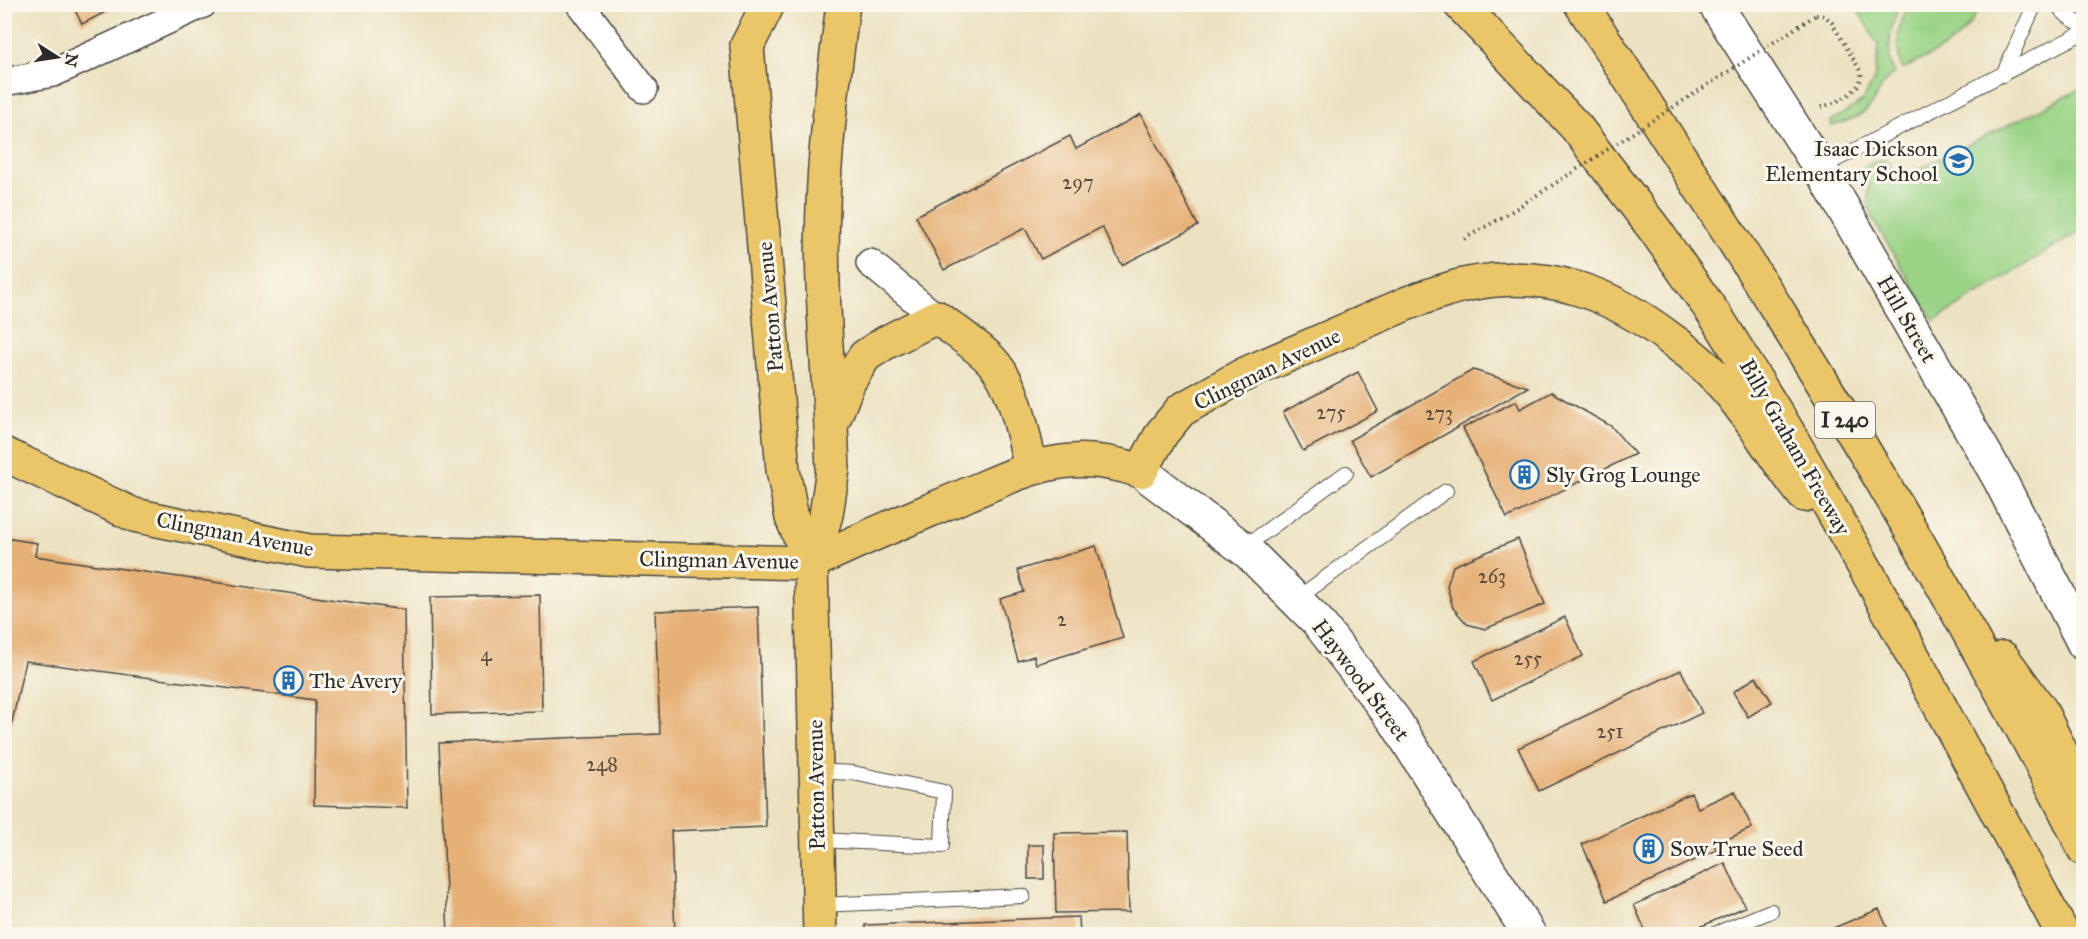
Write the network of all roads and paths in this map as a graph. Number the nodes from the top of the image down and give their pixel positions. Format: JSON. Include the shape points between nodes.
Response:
{"nodes":[{"id":1,"x":203,"y":4,"type":"edge"},
{"id":2,"x":580,"y":4,"type":"edge"},
{"id":3,"x":739,"y":4,"type":"edge"},
{"id":4,"x":768,"y":4,"type":"edge"},
{"id":5,"x":843,"y":4,"type":"edge"},
{"id":6,"x":1460,"y":4,"type":"edge"},
{"id":7,"x":1581,"y":4,"type":"edge"},
{"id":8,"x":1715,"y":4,"type":"edge"},
{"id":9,"x":2035,"y":4,"type":"edge"},
{"id":10,"x":2057,"y":4,"type":"edge"},
{"id":11,"x":2084,"y":25,"type":"edge"},
{"id":12,"x":2084,"y":32,"type":"edge"},
{"id":13,"x":747,"y":46,"type":"junction"},
{"id":14,"x":2003,"y":75,"type":"junction"},
{"id":15,"x":4,"y":82,"type":"edge"},
{"id":16,"x":644,"y":89,"type":"dead end"},
{"id":17,"x":1816,"y":108,"type":"dead end"},
{"id":18,"x":1820,"y":168,"type":"junction"},
{"id":19,"x":1464,"y":239,"type":"dead end"},
{"id":20,"x":870,"y":263,"type":"dead end"},
{"id":21,"x":936,"y":316,"type":"junction"},
{"id":22,"x":831,"y":426,"type":"junction"},
{"id":23,"x":4,"y":454,"type":"edge"},
{"id":24,"x":1031,"y":468,"type":"junction"},
{"id":25,"x":1142,"y":471,"type":"junction"},
{"id":26,"x":1346,"y":473,"type":"dead end"},
{"id":27,"x":1446,"y":491,"type":"dead end"},
{"id":28,"x":1243,"y":548,"type":"junction"},
{"id":29,"x":1926,"y":554,"type":"junction"},
{"id":30,"x":811,"y":563,"type":"junction"},
{"id":31,"x":1873,"y":582,"type":"junction"},
{"id":32,"x":1295,"y":600,"type":"junction"},
{"id":33,"x":2084,"y":644,"type":"edge"},
{"id":34,"x":816,"y":771,"type":"junction"},
{"id":35,"x":2084,"y":799,"type":"edge"},
{"id":36,"x":818,"y":840,"type":"junction"},
{"id":37,"x":2084,"y":849,"type":"edge"},
{"id":38,"x":1023,"y":896,"type":"dead end"},
{"id":39,"x":1771,"y":911,"type":"dead end"},
{"id":40,"x":819,"y":920,"type":"edge"},
{"id":41,"x":1529,"y":934,"type":"edge"},
{"id":42,"x":1715,"y":934,"type":"edge"},
{"id":43,"x":2063,"y":934,"type":"edge"}],
"edges":[{"from":1,"to":15,"type":"street","via":[[53,73]]},
{"from":2,"to":16,"type":"street"},
{"from":3,"to":13,"type":"main road","name":"Patton Avenue"},
{"from":4,"to":13,"type":"main road"},
{"from":5,"to":22,"type":"main road","name":"Patton Avenue","via":[[823,206]]},
{"from":6,"to":31,"type":"main road","name":"Billy Graham Freeway","number":"I 240","via":[[1575,127],[1655,230],[1721,324],[1780,419]]},
{"from":7,"to":29,"type":"main road","number":"I 240","via":[[1731,237]]},
{"from":8,"to":18,"type":"street","name":"Hill Street"},
{"from":9,"to":14,"type":"lane"},
{"from":10,"to":11,"type":"lane"},
{"from":12,"to":14,"type":"lane"},
{"from":13,"to":30,"type":"main road","name":"Patton Avenue","via":[[783,470],[792,518]]},
{"from":14,"to":18,"type":"lane"},
{"from":17,"to":19,"type":"path","bridge":true,"via":[[1842,98],[1860,84],[1862,77],[1832,23],[1825,16],[1816,15]]},
{"from":18,"to":33,"type":"street","name":"Hill Street","via":[[1999,478]]},
{"from":20,"to":21,"type":"street"},
{"from":21,"to":22,"type":"main road","via":[[866,356],[849,381]]},
{"from":21,"to":24,"type":"main road","via":[[991,360],[1001,373],[1010,390]]},
{"from":22,"to":30,"type":"main road","name":"Patton Avenue","via":[[833,469],[826,515]]},
{"from":23,"to":30,"type":"main road","name":"Clingman Avenue","via":[[134,515],[309,551]]},
{"from":24,"to":25,"type":"main road","name":"Clingman Avenue","via":[[1091,462]]},
{"from":24,"to":30,"type":"main road","name":"Clingman Avenue"},
{"from":25,"to":28,"type":"street","name":"Haywood Street"},
{"from":25,"to":31,"type":"main road","name":"Clingman Avenue","via":[[1162,433],[1181,410],[1245,374],[1408,303],[1469,284],[1541,280],[1593,293],[1626,307],[1694,356],[1728,391],[1791,480]]},
{"from":26,"to":28,"type":"lane"},
{"from":27,"to":32,"type":"lane"},
{"from":28,"to":32,"type":"street","name":"Haywood Street"},
{"from":29,"to":35,"type":"main road","via":[[2040,709]]},
{"from":29,"to":37,"type":"main road","number":"I 240"},
{"from":30,"to":34,"type":"main road","name":"Patton Avenue"},
{"from":31,"to":43,"type":"main road","name":"Billy Graham Freeway","number":"I 240"},
{"from":32,"to":41,"type":"street","name":"Haywood Street","via":[[1317,621],[1395,721]]},
{"from":34,"to":36,"type":"main road","name":"Patton Avenue"},
{"from":34,"to":36,"type":"lane","via":[[853,773],[944,792],[942,846]]},
{"from":36,"to":40,"type":"main road","name":"Patton Avenue"},
{"from":38,"to":40,"type":"lane"},
{"from":39,"to":42,"type":"lane"}]}
